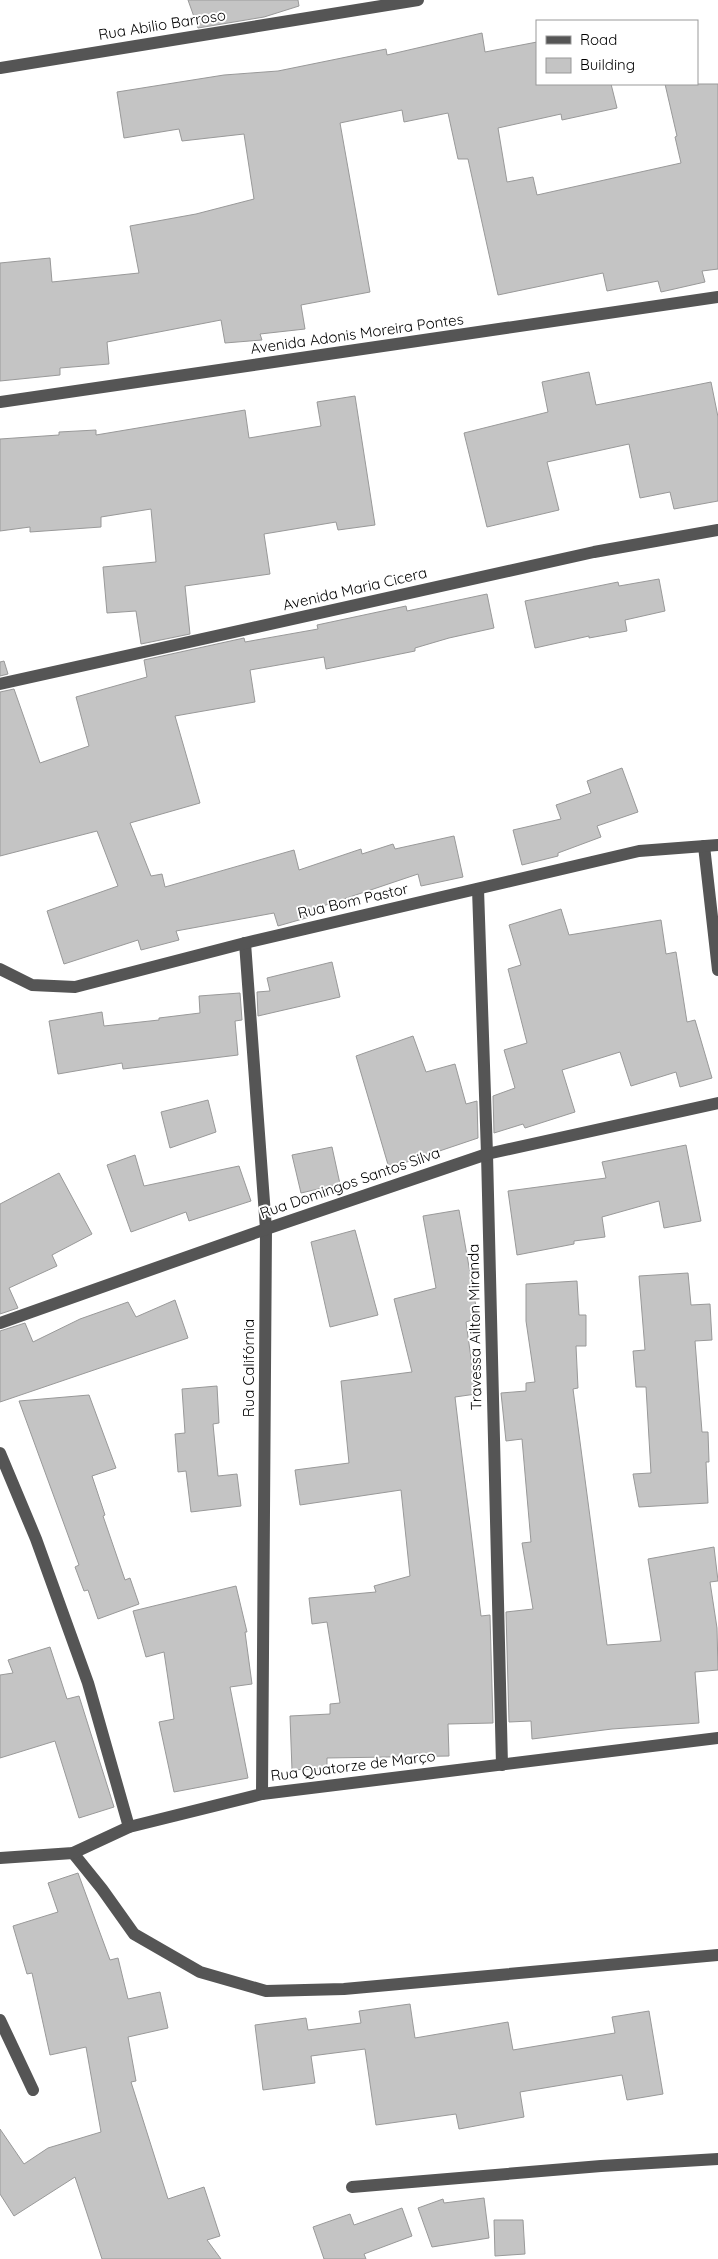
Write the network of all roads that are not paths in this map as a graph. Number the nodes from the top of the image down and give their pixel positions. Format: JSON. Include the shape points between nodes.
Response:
{"nodes":[{"id":1,"x":418,"y":0,"type":"edge"},
{"id":2,"x":0,"y":68,"type":"edge"},
{"id":3,"x":718,"y":297,"type":"edge"},
{"id":4,"x":0,"y":402,"type":"edge"},
{"id":5,"x":718,"y":530,"type":"edge"},
{"id":6,"x":0,"y":684,"type":"edge"},
{"id":7,"x":718,"y":845,"type":"edge"},
{"id":8,"x":704,"y":846,"type":"junction"},
{"id":9,"x":478,"y":889,"type":"junction"},
{"id":10,"x":245,"y":943,"type":"junction"},
{"id":11,"x":0,"y":969,"type":"edge"},
{"id":12,"x":718,"y":970,"type":"edge"},
{"id":13,"x":718,"y":1104,"type":"edge"},
{"id":14,"x":487,"y":1154,"type":"junction"},
{"id":15,"x":266,"y":1229,"type":"junction"},
{"id":16,"x":0,"y":1323,"type":"edge"},
{"id":17,"x":0,"y":1453,"type":"edge"},
{"id":18,"x":718,"y":1738,"type":"edge"},
{"id":19,"x":502,"y":1765,"type":"junction"},
{"id":20,"x":262,"y":1794,"type":"junction"},
{"id":21,"x":129,"y":1827,"type":"junction"},
{"id":22,"x":73,"y":1853,"type":"junction"},
{"id":23,"x":0,"y":1858,"type":"edge"},
{"id":24,"x":718,"y":1955,"type":"edge"},
{"id":25,"x":0,"y":2020,"type":"edge"},
{"id":26,"x":32,"y":2090,"type":"dead end"},
{"id":27,"x":718,"y":2159,"type":"edge"},
{"id":28,"x":352,"y":2188,"type":"dead end"}],
"edges":[{"from":1,"to":2,"type":"street","name":"Rua Abilio Barroso"},
{"from":3,"to":4,"type":"street","name":"Avenida Adonis Moreira Pontes"},
{"from":5,"to":6,"type":"street","name":"Avenida Maria Cicera","via":[[594,552]]},
{"from":7,"to":8,"type":"street","name":"Rua Bom Pastor"},
{"from":8,"to":9,"type":"street","name":"Rua Bom Pastor","via":[[640,851]]},
{"from":8,"to":12,"type":"street"},
{"from":9,"to":10,"type":"street","name":"Rua Bom Pastor"},
{"from":9,"to":14,"type":"street","name":"Travessa Ailton Miranda"},
{"from":10,"to":11,"type":"street","name":"Rua Bom Pastor","via":[[75,987],[32,985]]},
{"from":10,"to":15,"type":"street","name":"Rua Califórnia"},
{"from":13,"to":14,"type":"street","name":"Rua Domingos Santos Silva"},
{"from":14,"to":15,"type":"street","name":"Rua Domingos Santos Silva"},
{"from":14,"to":19,"type":"street","name":"Travessa Ailton Miranda"},
{"from":15,"to":16,"type":"street","name":"Rua Domingos Santos Silva"},
{"from":15,"to":20,"type":"street","name":"Rua Califórnia"},
{"from":17,"to":21,"type":"street","via":[[36,1539],[88,1683]]},
{"from":18,"to":19,"type":"street","name":"Rua Quatorze de Março"},
{"from":19,"to":20,"type":"street","name":"Rua Quatorze de Março"},
{"from":20,"to":21,"type":"street","name":"Rua Quatorze de Março"},
{"from":21,"to":22,"type":"street","name":"Rua Quatorze de Março"},
{"from":22,"to":23,"type":"street","name":"Rua Quatorze de Março"},
{"from":22,"to":24,"type":"street","via":[[134,1934],[200,1972],[266,1991],[344,1989]]},
{"from":25,"to":26,"type":"street"},
{"from":27,"to":28,"type":"street"}]}
